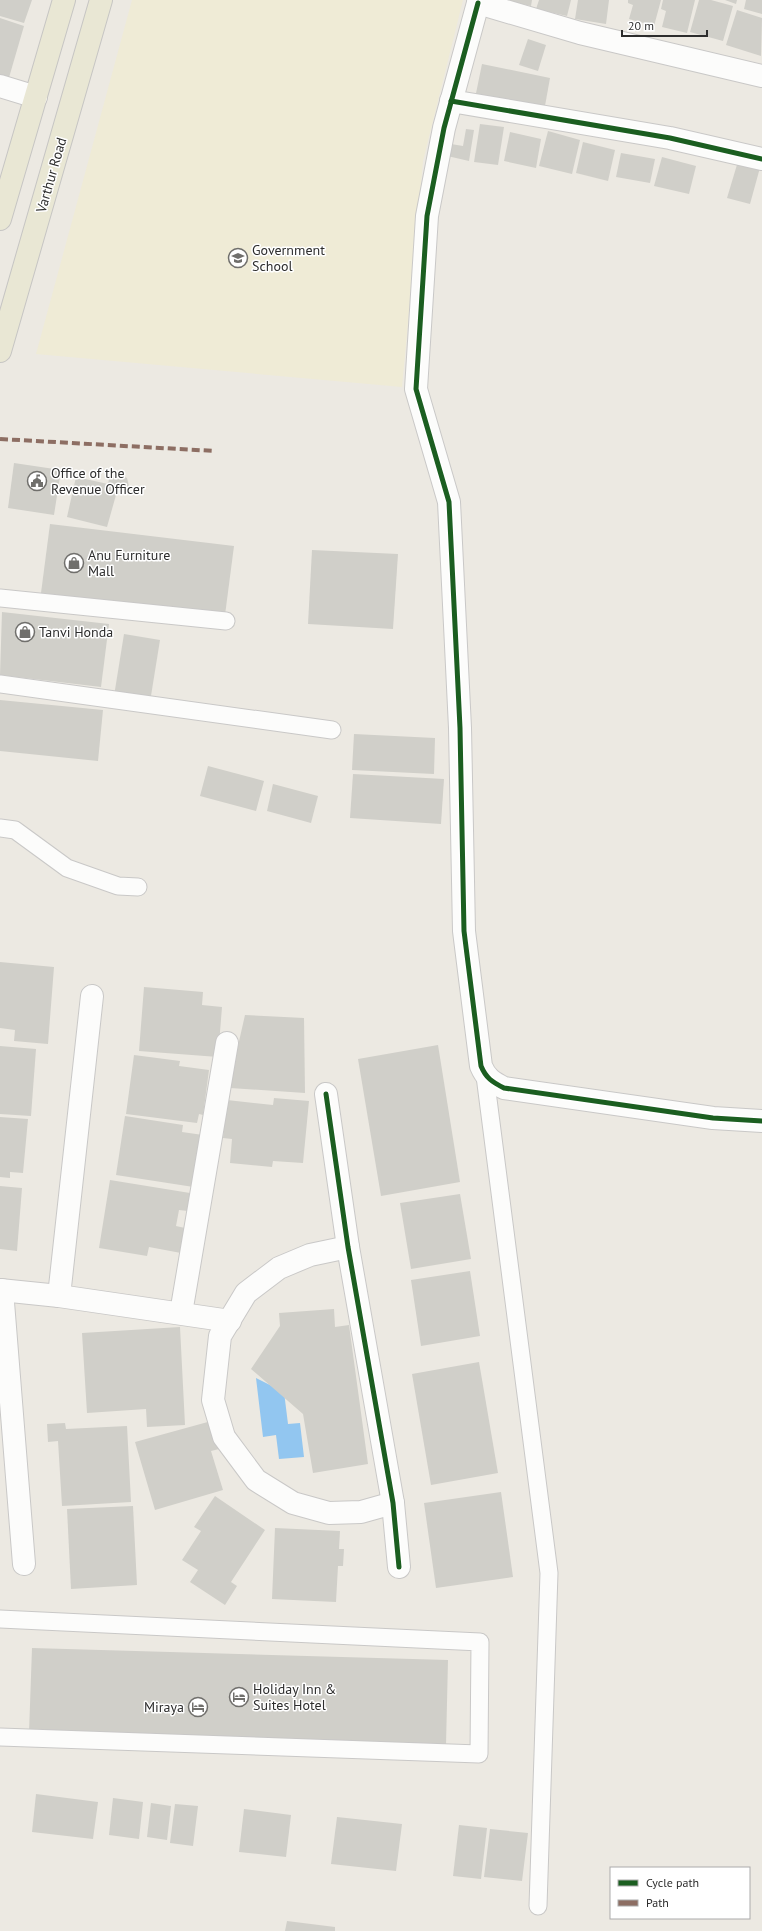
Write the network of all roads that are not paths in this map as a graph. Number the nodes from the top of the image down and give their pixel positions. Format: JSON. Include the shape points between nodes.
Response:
{"nodes":[{"id":1,"x":64,"y":0,"type":"edge"},
{"id":2,"x":101,"y":0,"type":"edge"},
{"id":3,"x":479,"y":1,"type":"edge"},
{"id":4,"x":762,"y":76,"type":"edge"},
{"id":5,"x":0,"y":86,"type":"edge"},
{"id":6,"x":36,"y":97,"type":"junction"},
{"id":7,"x":452,"y":101,"type":"junction"},
{"id":8,"x":762,"y":159,"type":"edge"},
{"id":9,"x":0,"y":218,"type":"edge"},
{"id":10,"x":0,"y":351,"type":"edge"},
{"id":11,"x":0,"y":598,"type":"edge"},
{"id":12,"x":226,"y":621,"type":"dead end"},
{"id":13,"x":0,"y":684,"type":"edge"},
{"id":14,"x":332,"y":730,"type":"dead end"},
{"id":15,"x":0,"y":828,"type":"edge"},
{"id":16,"x":138,"y":887,"type":"dead end"},
{"id":17,"x":92,"y":996,"type":"dead end"},
{"id":18,"x":227,"y":1043,"type":"dead end"},
{"id":19,"x":485,"y":1076,"type":"junction"},
{"id":20,"x":326,"y":1094,"type":"dead end"},
{"id":21,"x":762,"y":1121,"type":"edge"},
{"id":22,"x":348,"y":1247,"type":"junction"},
{"id":23,"x":1,"y":1290,"type":"edge"},
{"id":24,"x":59,"y":1296,"type":"junction"},
{"id":25,"x":181,"y":1313,"type":"junction"},
{"id":26,"x":230,"y":1321,"type":"junction"},
{"id":27,"x":393,"y":1503,"type":"junction"},
{"id":28,"x":24,"y":1564,"type":"dead end"},
{"id":29,"x":399,"y":1567,"type":"dead end"},
{"id":30,"x":0,"y":1619,"type":"edge"},
{"id":31,"x":0,"y":1737,"type":"edge"},
{"id":32,"x":538,"y":1906,"type":"dead end"}],
"edges":[{"from":1,"to":6,"type":"main road"},
{"from":2,"to":10,"type":"main road","name":"Varthur Road"},
{"from":3,"to":4,"type":"street","via":[[580,33]]},
{"from":3,"to":7,"type":"street"},
{"from":5,"to":6,"type":"street"},
{"from":6,"to":9,"type":"main road"},
{"from":7,"to":8,"type":"street","via":[[670,138]]},
{"from":7,"to":19,"type":"street","via":[[444,128],[427,216],[416,389],[449,502],[460,728],[464,931],[481,1066]]},
{"from":11,"to":12,"type":"lane"},
{"from":13,"to":14,"type":"lane"},
{"from":15,"to":16,"type":"lane","via":[[15,830],[67,868],[118,886]]},
{"from":17,"to":24,"type":"street"},
{"from":18,"to":25,"type":"street"},
{"from":19,"to":21,"type":"street","via":[[504,1088],[713,1118]]},
{"from":19,"to":32,"type":"lane","via":[[549,1573]]},
{"from":20,"to":22,"type":"street"},
{"from":22,"to":26,"type":"street","via":[[310,1255],[279,1268],[246,1294]]},
{"from":22,"to":27,"type":"street"},
{"from":23,"to":24,"type":"street"},
{"from":23,"to":28,"type":"street"},
{"from":24,"to":25,"type":"street"},
{"from":25,"to":26,"type":"street"},
{"from":26,"to":27,"type":"street","via":[[220,1336],[213,1400],[224,1438],[256,1480],[293,1504],[329,1513],[361,1512]]},
{"from":27,"to":29,"type":"street"},
{"from":30,"to":31,"type":"lane","via":[[480,1642],[479,1754]]}]}
